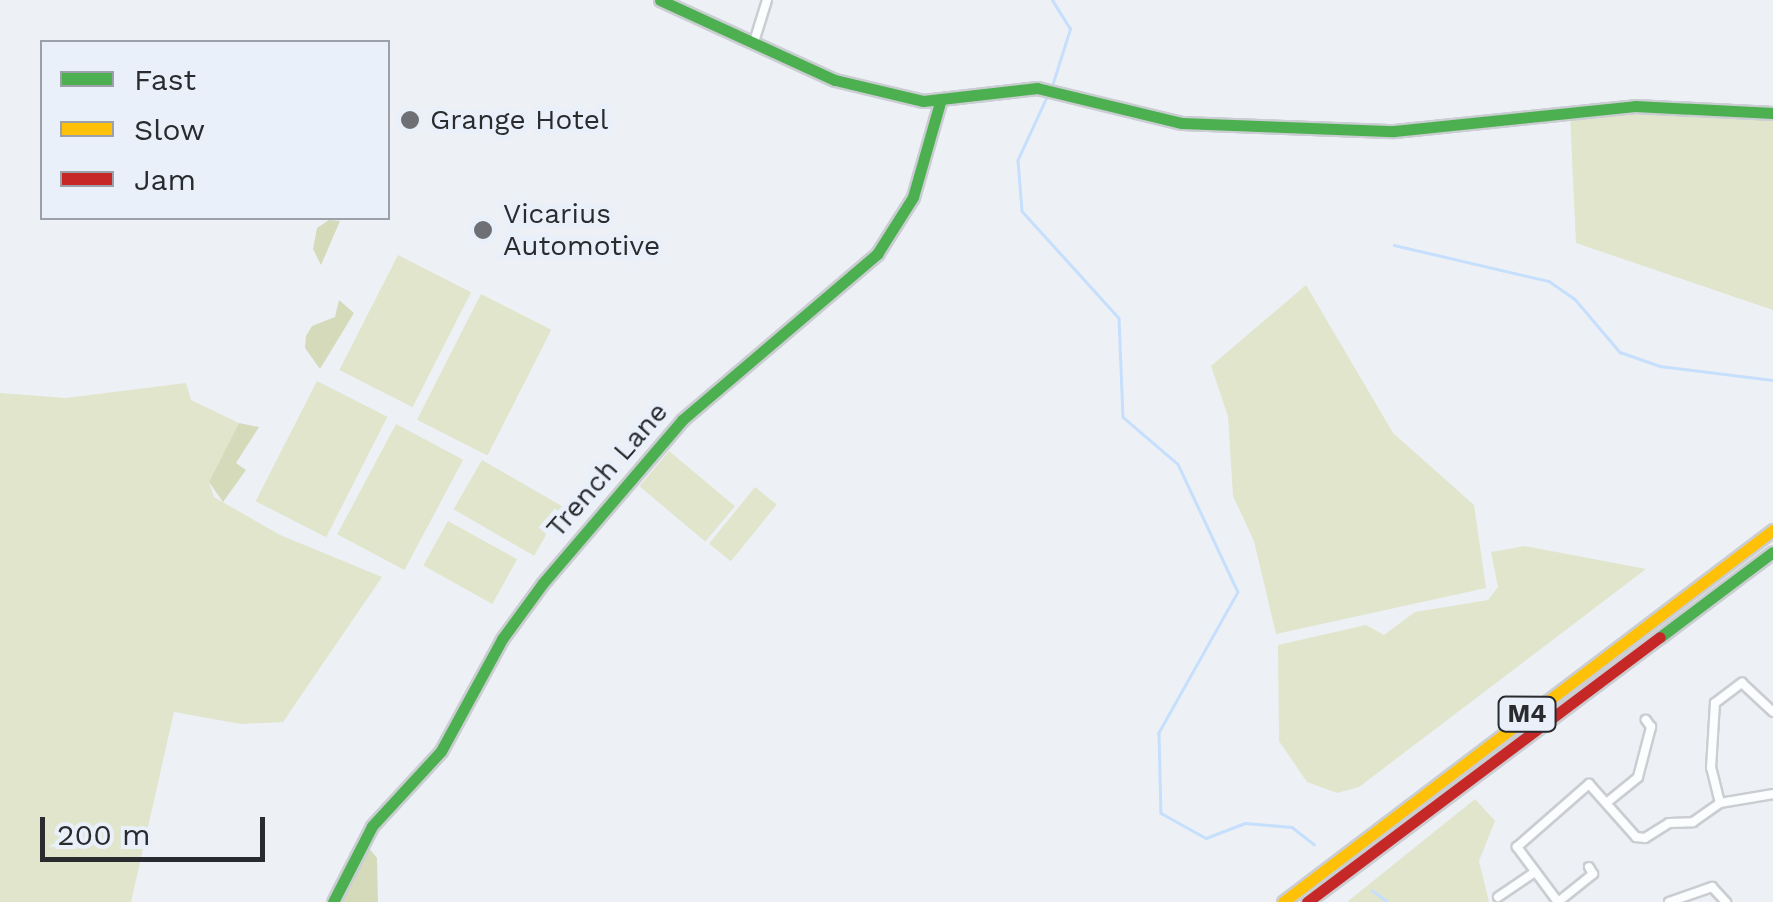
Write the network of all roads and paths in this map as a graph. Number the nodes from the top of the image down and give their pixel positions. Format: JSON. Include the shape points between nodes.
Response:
{"nodes":[{"id":1,"x":660,"y":0,"type":"edge"},
{"id":2,"x":767,"y":0,"type":"edge"},
{"id":3,"x":754,"y":42,"type":"junction"},
{"id":4,"x":941,"y":100,"type":"junction"},
{"id":5,"x":1773,"y":113,"type":"edge"},
{"id":6,"x":1773,"y":530,"type":"edge"},
{"id":7,"x":1773,"y":552,"type":"edge"},
{"id":8,"x":1773,"y":712,"type":"edge"},
{"id":9,"x":1646,"y":720,"type":"dead end"},
{"id":10,"x":1773,"y":794,"type":"edge"},
{"id":11,"x":1610,"y":800,"type":"junction"},
{"id":12,"x":1720,"y":803,"type":"junction"},
{"id":13,"x":1589,"y":867,"type":"dead end"},
{"id":14,"x":1532,"y":874,"type":"junction"},
{"id":15,"x":1498,"y":897,"type":"dead end"},
{"id":16,"x":332,"y":902,"type":"edge"},
{"id":17,"x":1283,"y":902,"type":"edge"},
{"id":18,"x":1306,"y":902,"type":"edge"},
{"id":19,"x":1558,"y":902,"type":"edge"},
{"id":20,"x":1669,"y":902,"type":"edge"},
{"id":21,"x":1726,"y":902,"type":"edge"}],
"edges":[{"from":1,"to":3,"type":"main road"},
{"from":2,"to":3,"type":"street"},
{"from":3,"to":4,"type":"main road","via":[[867,91]]},
{"from":4,"to":5,"type":"main road","via":[[1038,88],[1182,123],[1394,131],[1634,106]]},
{"from":4,"to":16,"type":"main road","name":"Trench Lane","via":[[913,197],[876,254],[682,420],[543,582],[502,639],[441,751],[372,826]]},
{"from":6,"to":17,"type":"main road","number":"M4"},
{"from":7,"to":18,"type":"main road","number":"M4"},
{"from":8,"to":12,"type":"street","via":[[1742,683],[1715,703],[1711,768]]},
{"from":9,"to":11,"type":"street","via":[[1651,727],[1638,777]]},
{"from":10,"to":12,"type":"street"},
{"from":11,"to":12,"type":"street","via":[[1636,838],[1693,822]]},
{"from":11,"to":14,"type":"street","via":[[1589,784],[1517,847]]},
{"from":13,"to":19,"type":"street","via":[[1593,874]]},
{"from":14,"to":15,"type":"street"},
{"from":14,"to":19,"type":"street"},
{"from":20,"to":21,"type":"street","via":[[1712,886]]}]}
